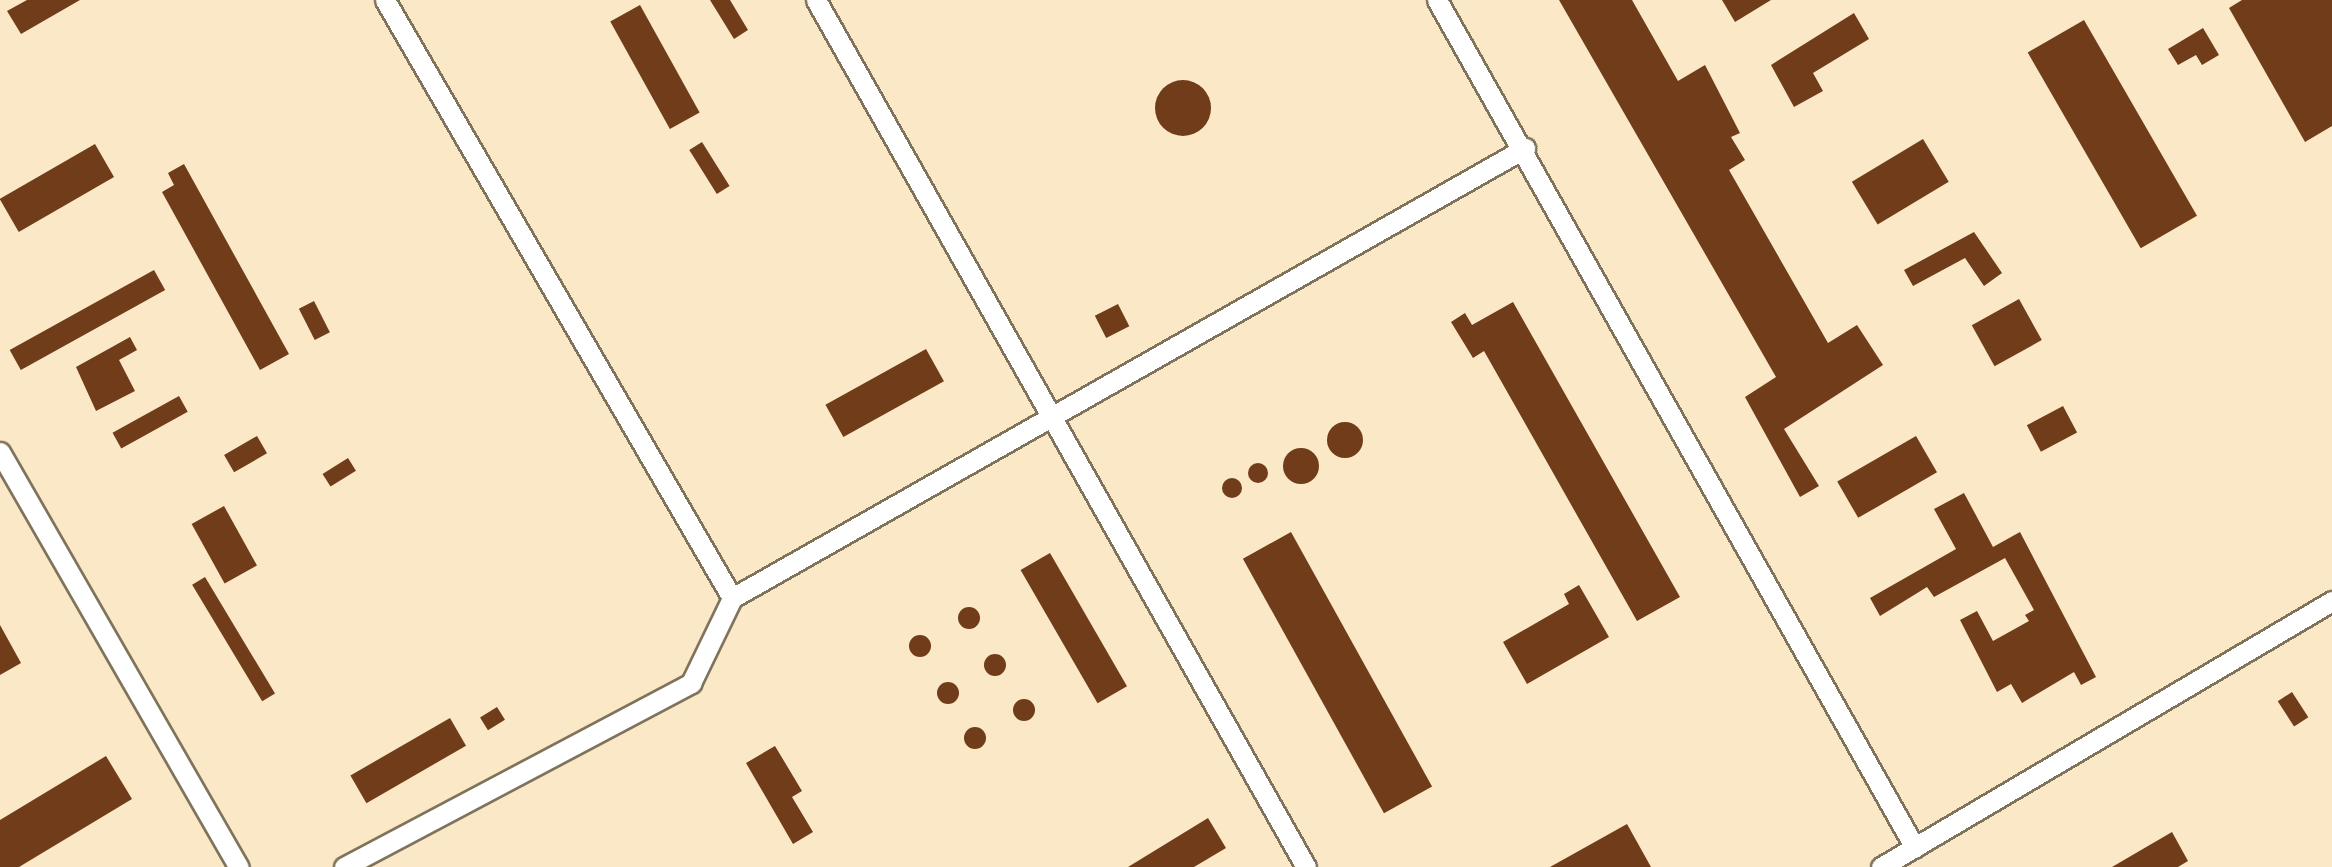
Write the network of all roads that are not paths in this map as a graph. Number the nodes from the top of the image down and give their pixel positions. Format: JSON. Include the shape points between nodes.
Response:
{"nodes":[{"id":1,"x":385,"y":0,"type":"edge"},
{"id":2,"x":816,"y":0,"type":"edge"},
{"id":3,"x":1437,"y":0,"type":"edge"},
{"id":4,"x":1525,"y":148,"type":"junction"},
{"id":5,"x":1054,"y":416,"type":"junction"},
{"id":6,"x":0,"y":452,"type":"edge"},
{"id":7,"x":732,"y":598,"type":"junction"},
{"id":8,"x":2332,"y":601,"type":"edge"},
{"id":9,"x":1915,"y":848,"type":"junction"},
{"id":10,"x":239,"y":867,"type":"edge"},
{"id":11,"x":344,"y":867,"type":"edge"},
{"id":12,"x":1306,"y":867,"type":"edge"},
{"id":13,"x":1881,"y":867,"type":"edge"}],
"edges":[{"from":1,"to":7,"type":"lane"},
{"from":2,"to":5,"type":"lane"},
{"from":3,"to":4,"type":"lane"},
{"from":4,"to":5,"type":"lane"},
{"from":4,"to":9,"type":"lane"},
{"from":5,"to":7,"type":"lane"},
{"from":5,"to":12,"type":"lane"},
{"from":6,"to":10,"type":"lane"},
{"from":7,"to":11,"type":"lane","via":[[691,683]]},
{"from":8,"to":9,"type":"lane"},
{"from":9,"to":13,"type":"lane"}]}
